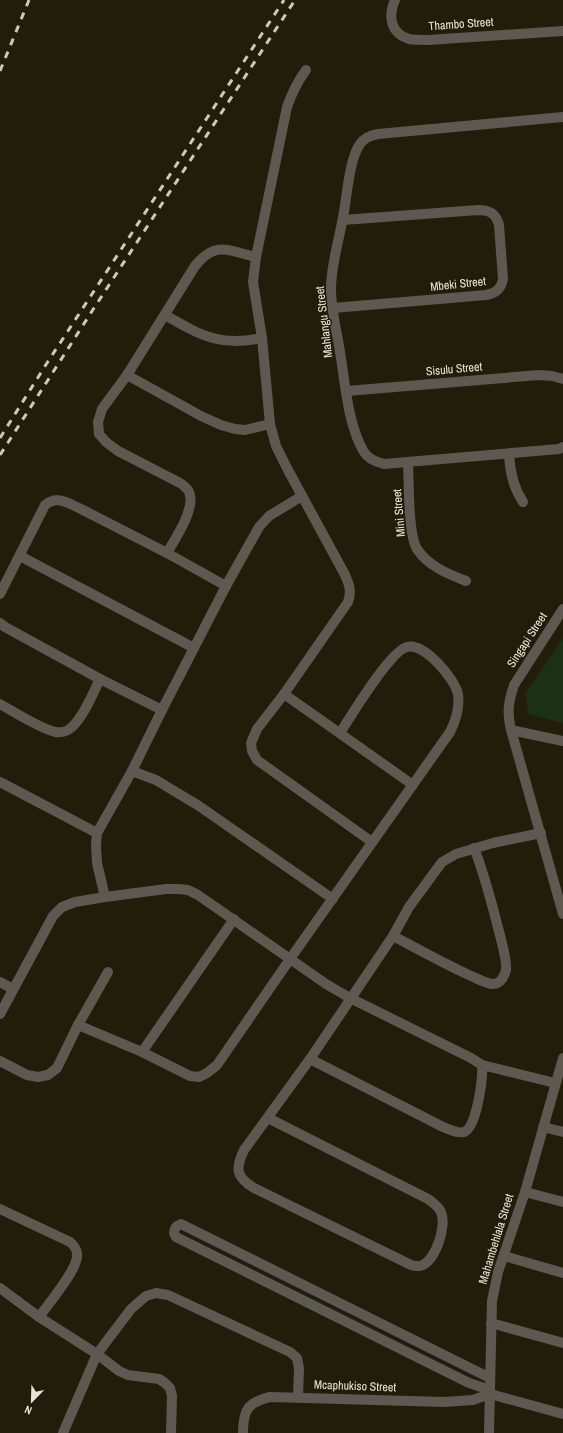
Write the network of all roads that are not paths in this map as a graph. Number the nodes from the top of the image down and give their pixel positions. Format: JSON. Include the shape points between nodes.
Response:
{"nodes":[{"id":1,"x":395,"y":0,"type":"edge"},
{"id":2,"x":563,"y":31,"type":"edge"},
{"id":3,"x":306,"y":70,"type":"dead end"},
{"id":4,"x":563,"y":117,"type":"edge"},
{"id":5,"x":343,"y":220,"type":"junction"},
{"id":6,"x":256,"y":257,"type":"junction"},
{"id":7,"x":333,"y":308,"type":"junction"},
{"id":8,"x":165,"y":314,"type":"junction"},
{"id":9,"x":262,"y":338,"type":"junction"},
{"id":10,"x":127,"y":375,"type":"junction"},
{"id":11,"x":563,"y":379,"type":"edge"},
{"id":12,"x":347,"y":391,"type":"junction"},
{"id":13,"x":270,"y":424,"type":"junction"},
{"id":14,"x":563,"y":448,"type":"edge"},
{"id":15,"x":509,"y":454,"type":"junction"},
{"id":16,"x":408,"y":462,"type":"junction"},
{"id":17,"x":302,"y":496,"type":"junction"},
{"id":18,"x":523,"y":502,"type":"dead end"},
{"id":19,"x":167,"y":553,"type":"junction"},
{"id":20,"x":20,"y":556,"type":"junction"},
{"id":21,"x":466,"y":581,"type":"dead end"},
{"id":22,"x":226,"y":586,"type":"junction"},
{"id":23,"x":0,"y":594,"type":"edge"},
{"id":24,"x":563,"y":609,"type":"edge"},
{"id":25,"x":0,"y":623,"type":"edge"},
{"id":26,"x":194,"y":648,"type":"junction"},
{"id":27,"x":100,"y":679,"type":"junction"},
{"id":28,"x":284,"y":694,"type":"junction"},
{"id":29,"x":0,"y":704,"type":"edge"},
{"id":30,"x":162,"y":710,"type":"junction"},
{"id":31,"x":511,"y":730,"type":"junction"},
{"id":32,"x":340,"y":734,"type":"junction"},
{"id":33,"x":563,"y":741,"type":"edge"},
{"id":34,"x":132,"y":771,"type":"junction"},
{"id":35,"x":0,"y":782,"type":"edge"},
{"id":36,"x":413,"y":785,"type":"junction"},
{"id":37,"x":97,"y":833,"type":"junction"},
{"id":38,"x":541,"y":833,"type":"junction"},
{"id":39,"x":372,"y":842,"type":"junction"},
{"id":40,"x":474,"y":848,"type":"junction"},
{"id":41,"x":105,"y":897,"type":"junction"},
{"id":42,"x":333,"y":899,"type":"junction"},
{"id":43,"x":563,"y":914,"type":"edge"},
{"id":44,"x":234,"y":919,"type":"junction"},
{"id":45,"x":393,"y":936,"type":"junction"},
{"id":46,"x":290,"y":959,"type":"junction"},
{"id":47,"x":108,"y":972,"type":"dead end"},
{"id":48,"x":0,"y":982,"type":"edge"},
{"id":49,"x":13,"y":989,"type":"junction"},
{"id":50,"x":350,"y":998,"type":"junction"},
{"id":51,"x":0,"y":1014,"type":"edge"},
{"id":52,"x":78,"y":1025,"type":"junction"},
{"id":53,"x":142,"y":1052,"type":"junction"},
{"id":54,"x":310,"y":1059,"type":"junction"},
{"id":55,"x":563,"y":1059,"type":"edge"},
{"id":56,"x":0,"y":1061,"type":"edge"},
{"id":57,"x":482,"y":1065,"type":"junction"},
{"id":58,"x":555,"y":1082,"type":"junction"},
{"id":59,"x":268,"y":1118,"type":"junction"},
{"id":60,"x":543,"y":1127,"type":"junction"},
{"id":61,"x":563,"y":1132,"type":"edge"},
{"id":62,"x":525,"y":1192,"type":"junction"},
{"id":63,"x":563,"y":1202,"type":"edge"},
{"id":64,"x":0,"y":1209,"type":"edge"},
{"id":65,"x":504,"y":1256,"type":"junction"},
{"id":66,"x":563,"y":1273,"type":"edge"},
{"id":67,"x":0,"y":1288,"type":"edge"},
{"id":68,"x":39,"y":1317,"type":"junction"},
{"id":69,"x":491,"y":1323,"type":"junction"},
{"id":70,"x":563,"y":1343,"type":"edge"},
{"id":71,"x":97,"y":1354,"type":"junction"},
{"id":72,"x":490,"y":1378,"type":"junction"},
{"id":73,"x":490,"y":1392,"type":"junction"},
{"id":74,"x":298,"y":1397,"type":"junction"},
{"id":75,"x":563,"y":1414,"type":"edge"},
{"id":76,"x":63,"y":1433,"type":"edge"},
{"id":77,"x":171,"y":1433,"type":"edge"},
{"id":78,"x":243,"y":1433,"type":"edge"},
{"id":79,"x":489,"y":1433,"type":"edge"}],
"edges":[{"from":1,"to":2,"type":"street","name":"Thambo Street","via":[[391,9],[392,25],[410,39]]},
{"from":3,"to":6,"type":"street","via":[[292,91],[287,107]]},
{"from":4,"to":5,"type":"street","name":"Mahlangu Street","via":[[372,135],[360,143],[357,150]]},
{"from":5,"to":7,"type":"street","name":"Mahlangu Street","via":[[333,267]]},
{"from":5,"to":7,"type":"street","name":"Mbeki Street","via":[[489,211],[497,218],[499,225],[503,279],[494,293],[486,295]]},
{"from":6,"to":8,"type":"street","via":[[216,249],[209,252],[195,266]]},
{"from":6,"to":9,"type":"street","via":[[253,282]]},
{"from":7,"to":12,"type":"street","name":"Mahlangu Street"},
{"from":8,"to":9,"type":"street","via":[[213,339],[230,342]]},
{"from":8,"to":10,"type":"street"},
{"from":9,"to":13,"type":"street"},
{"from":10,"to":13,"type":"street","via":[[220,425],[245,430]]},
{"from":10,"to":19,"type":"street","via":[[102,409],[98,422],[99,434],[118,451],[186,487],[191,502],[188,513]]},
{"from":11,"to":12,"type":"street","name":"Sisulu Street","via":[[539,375]]},
{"from":12,"to":16,"type":"street","name":"Mahlangu Street","via":[[348,408],[364,453],[370,459],[384,464]]},
{"from":13,"to":17,"type":"street","via":[[276,446]]},
{"from":14,"to":15,"type":"street","name":"Mahlangu Street"},
{"from":15,"to":16,"type":"street","name":"Mahlangu Street"},
{"from":15,"to":18,"type":"street","via":[[512,480]]},
{"from":16,"to":21,"type":"street","name":"Mini Street","via":[[412,527],[416,547],[438,568]]},
{"from":17,"to":22,"type":"street","via":[[264,521]]},
{"from":17,"to":28,"type":"street","via":[[344,573],[350,591],[348,602]]},
{"from":19,"to":20,"type":"street","via":[[67,502],[57,500],[45,505]]},
{"from":19,"to":22,"type":"street"},
{"from":20,"to":23,"type":"street"},
{"from":20,"to":26,"type":"street"},
{"from":22,"to":26,"type":"street"},
{"from":24,"to":31,"type":"street","name":"Singapi Street","via":[[514,685],[508,709]]},
{"from":25,"to":27,"type":"street"},
{"from":26,"to":30,"type":"street"},
{"from":27,"to":29,"type":"street","via":[[79,718],[64,732],[56,732],[39,725]]},
{"from":27,"to":30,"type":"street"},
{"from":28,"to":32,"type":"street"},
{"from":28,"to":39,"type":"street","via":[[254,736],[251,743],[254,755],[257,760]]},
{"from":30,"to":34,"type":"street"},
{"from":31,"to":33,"type":"street"},
{"from":31,"to":38,"type":"street","name":"Singapi Street"},
{"from":32,"to":36,"type":"street"},
{"from":32,"to":36,"type":"street","via":[[386,665],[399,651],[412,646],[426,653],[451,679],[459,706],[450,732]]},
{"from":34,"to":37,"type":"street"},
{"from":34,"to":42,"type":"street","via":[[156,780],[199,806]]},
{"from":35,"to":37,"type":"street"},
{"from":36,"to":39,"type":"street"},
{"from":37,"to":41,"type":"street","via":[[97,863]]},
{"from":38,"to":40,"type":"street"},
{"from":38,"to":43,"type":"street","name":"Singapi Street"},
{"from":39,"to":42,"type":"street"},
{"from":40,"to":45,"type":"street","via":[[442,862],[409,907]]},
{"from":40,"to":45,"type":"street","via":[[505,956],[506,968],[503,978],[493,984],[482,981]]},
{"from":41,"to":44,"type":"street","via":[[166,889],[183,890],[198,895]]},
{"from":41,"to":49,"type":"street","via":[[75,902],[57,912]]},
{"from":42,"to":46,"type":"street"},
{"from":44,"to":46,"type":"street"},
{"from":44,"to":53,"type":"street"},
{"from":45,"to":50,"type":"street"},
{"from":46,"to":50,"type":"street"},
{"from":46,"to":53,"type":"street","via":[[222,1058],[207,1073],[199,1077],[190,1076]]},
{"from":47,"to":52,"type":"street"},
{"from":48,"to":49,"type":"street"},
{"from":49,"to":51,"type":"street"},
{"from":50,"to":54,"type":"street"},
{"from":50,"to":57,"type":"street"},
{"from":52,"to":53,"type":"street"},
{"from":52,"to":56,"type":"street","via":[[57,1068],[48,1075],[27,1075]]},
{"from":54,"to":57,"type":"street","via":[[443,1127],[462,1133],[467,1130],[475,1115],[483,1073]]},
{"from":54,"to":59,"type":"street"},
{"from":55,"to":58,"type":"street","name":"Mahambehlala Street"},
{"from":57,"to":58,"type":"street"},
{"from":58,"to":60,"type":"street","name":"Mahambehlala Street"},
{"from":59,"to":59,"type":"street","via":[[239,1160],[238,1172],[245,1183],[411,1265],[420,1266],[428,1260],[439,1241],[444,1223],[437,1206],[428,1199]]},
{"from":60,"to":61,"type":"street"},
{"from":60,"to":62,"type":"street","name":"Mahambehlala Street"},
{"from":62,"to":63,"type":"street"},
{"from":62,"to":65,"type":"street","name":"Mahambehlala Street"},
{"from":64,"to":68,"type":"street","via":[[70,1242],[77,1252],[77,1261],[72,1271]]},
{"from":65,"to":66,"type":"street"},
{"from":65,"to":69,"type":"street","name":"Mahambehlala Street","via":[[492,1301]]},
{"from":67,"to":68,"type":"street"},
{"from":68,"to":71,"type":"street"},
{"from":69,"to":70,"type":"street"},
{"from":69,"to":72,"type":"street","name":"Mahambehlala Street"},
{"from":71,"to":74,"type":"street","via":[[131,1309],[146,1296],[156,1293],[168,1295],[290,1352],[297,1358],[299,1368]]},
{"from":71,"to":76,"type":"street"},
{"from":71,"to":77,"type":"street","via":[[119,1372],[159,1379],[170,1388]]},
{"from":72,"to":73,"type":"street","name":"Mahambehlala Street"},
{"from":72,"to":73,"type":"street","via":[[181,1224],[174,1229],[176,1237]]},
{"from":73,"to":74,"type":"street","name":"Mcaphukiso Street","via":[[473,1400],[444,1402]]},
{"from":73,"to":75,"type":"street"},
{"from":73,"to":79,"type":"street","name":"Mahambehlala Street"},
{"from":74,"to":78,"type":"street","name":"Mcaphukiso Street","via":[[270,1397],[250,1405],[243,1423]]}]}
